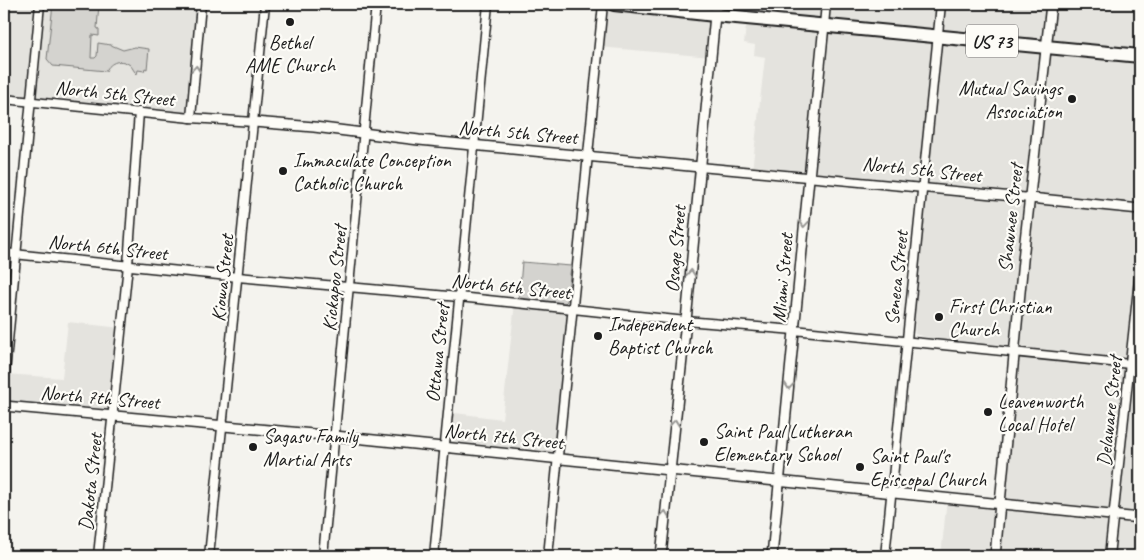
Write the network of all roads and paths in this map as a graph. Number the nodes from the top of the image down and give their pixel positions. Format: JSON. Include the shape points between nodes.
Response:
{"nodes":[{"id":1,"x":40,"y":4,"type":"edge"},
{"id":2,"x":201,"y":4,"type":"edge"},
{"id":3,"x":265,"y":4,"type":"edge"},
{"id":4,"x":376,"y":4,"type":"edge"},
{"id":5,"x":488,"y":4,"type":"edge"},
{"id":6,"x":603,"y":4,"type":"edge"},
{"id":7,"x":614,"y":4,"type":"edge"},
{"id":8,"x":826,"y":4,"type":"edge"},
{"id":9,"x":941,"y":4,"type":"edge"},
{"id":10,"x":1051,"y":4,"type":"edge"},
{"id":11,"x":716,"y":10,"type":"edge"},
{"id":12,"x":824,"y":25,"type":"junction"},
{"id":13,"x":937,"y":36,"type":"junction"},
{"id":14,"x":1046,"y":47,"type":"junction"},
{"id":15,"x":1140,"y":56,"type":"edge"},
{"id":16,"x":4,"y":99,"type":"edge"},
{"id":17,"x":30,"y":102,"type":"junction"},
{"id":18,"x":140,"y":112,"type":"junction"},
{"id":19,"x":191,"y":118,"type":"junction"},
{"id":20,"x":254,"y":122,"type":"junction"},
{"id":21,"x":364,"y":132,"type":"junction"},
{"id":22,"x":473,"y":145,"type":"junction"},
{"id":23,"x":588,"y":156,"type":"junction"},
{"id":24,"x":700,"y":167,"type":"junction"},
{"id":25,"x":809,"y":176,"type":"junction"},
{"id":26,"x":922,"y":186,"type":"junction"},
{"id":27,"x":1030,"y":198,"type":"junction"},
{"id":28,"x":1140,"y":209,"type":"edge"},
{"id":29,"x":4,"y":253,"type":"edge"},
{"id":30,"x":16,"y":254,"type":"junction"},
{"id":31,"x":128,"y":265,"type":"junction"},
{"id":32,"x":1140,"y":270,"type":"edge"},
{"id":33,"x":238,"y":277,"type":"junction"},
{"id":34,"x":350,"y":287,"type":"junction"},
{"id":35,"x":459,"y":296,"type":"junction"},
{"id":36,"x":573,"y":310,"type":"junction"},
{"id":37,"x":686,"y":321,"type":"junction"},
{"id":38,"x":794,"y":330,"type":"junction"},
{"id":39,"x":905,"y":342,"type":"junction"},
{"id":40,"x":1015,"y":352,"type":"junction"},
{"id":41,"x":1130,"y":364,"type":"junction"},
{"id":42,"x":1140,"y":365,"type":"edge"},
{"id":43,"x":4,"y":383,"type":"edge"},
{"id":44,"x":4,"y":406,"type":"edge"},
{"id":45,"x":112,"y":416,"type":"junction"},
{"id":46,"x":223,"y":426,"type":"junction"},
{"id":47,"x":335,"y":436,"type":"junction"},
{"id":48,"x":444,"y":448,"type":"junction"},
{"id":49,"x":558,"y":460,"type":"junction"},
{"id":50,"x":670,"y":472,"type":"junction"},
{"id":51,"x":780,"y":482,"type":"junction"},
{"id":52,"x":891,"y":492,"type":"junction"},
{"id":53,"x":1000,"y":503,"type":"junction"},
{"id":54,"x":1114,"y":516,"type":"junction"},
{"id":55,"x":1140,"y":518,"type":"edge"},
{"id":56,"x":98,"y":556,"type":"edge"},
{"id":57,"x":209,"y":556,"type":"edge"},
{"id":58,"x":323,"y":556,"type":"edge"},
{"id":59,"x":434,"y":556,"type":"edge"},
{"id":60,"x":548,"y":556,"type":"edge"},
{"id":61,"x":661,"y":556,"type":"edge"},
{"id":62,"x":772,"y":556,"type":"edge"},
{"id":63,"x":885,"y":556,"type":"edge"},
{"id":64,"x":995,"y":556,"type":"edge"},
{"id":65,"x":1110,"y":556,"type":"edge"}],
"edges":[{"from":1,"to":17,"type":"street"},
{"from":19,"to":2,"type":"street","one_way":true},
{"from":3,"to":20,"type":"street","name":"Kiowa Street"},
{"from":4,"to":21,"type":"street","name":"Kickapoo Street"},
{"from":5,"to":22,"type":"street","name":"Ottawa Street"},
{"from":6,"to":23,"type":"street"},
{"from":7,"to":11,"type":"highway","number":"US 73"},
{"from":8,"to":12,"type":"street","name":"Miami Street"},
{"from":9,"to":13,"type":"street","name":"Seneca Street"},
{"from":10,"to":14,"type":"street","name":"Shawnee Street"},
{"from":11,"to":12,"type":"highway","number":"US 73"},
{"from":11,"to":24,"type":"street","name":"Osage Street"},
{"from":12,"to":13,"type":"highway","number":"US 73"},
{"from":12,"to":25,"type":"street","name":"Miami Street"},
{"from":13,"to":14,"type":"highway","number":"US 73"},
{"from":13,"to":26,"type":"street","name":"Seneca Street"},
{"from":14,"to":15,"type":"highway","number":"US 73"},
{"from":14,"to":27,"type":"street","name":"Shawnee Street"},
{"from":16,"to":17,"type":"street","name":"North 5th Street"},
{"from":17,"to":18,"type":"street","name":"North 5th Street"},
{"from":17,"to":30,"type":"street"},
{"from":18,"to":19,"type":"street","name":"North 5th Street"},
{"from":18,"to":31,"type":"street","name":"Dakota Street"},
{"from":19,"to":20,"type":"street","name":"North 5th Street"},
{"from":20,"to":21,"type":"street","name":"North 5th Street"},
{"from":20,"to":33,"type":"street","name":"Kiowa Street"},
{"from":21,"to":22,"type":"street","name":"North 5th Street"},
{"from":21,"to":34,"type":"street","name":"Kickapoo Street"},
{"from":22,"to":23,"type":"street","name":"North 5th Street"},
{"from":22,"to":35,"type":"street","name":"Ottawa Street"},
{"from":23,"to":24,"type":"street","name":"North 5th Street"},
{"from":23,"to":36,"type":"street"},
{"from":24,"to":25,"type":"street","name":"North 5th Street"},
{"from":37,"to":24,"type":"street","name":"Osage Street","one_way":true},
{"from":25,"to":26,"type":"street","name":"North 5th Street"},
{"from":25,"to":38,"type":"street","name":"Miami Street","one_way":true},
{"from":26,"to":27,"type":"street","name":"North 5th Street"},
{"from":26,"to":39,"type":"street","name":"Seneca Street"},
{"from":27,"to":28,"type":"street"},
{"from":27,"to":40,"type":"street","name":"Shawnee Street"},
{"from":29,"to":30,"type":"street","name":"North 6th Street"},
{"from":30,"to":31,"type":"street","name":"North 6th Street"},
{"from":30,"to":43,"type":"street"},
{"from":31,"to":33,"type":"street","name":"North 6th Street"},
{"from":31,"to":45,"type":"street","name":"Dakota Street"},
{"from":32,"to":41,"type":"street","name":"Delaware Street"},
{"from":33,"to":34,"type":"street","name":"North 6th Street"},
{"from":33,"to":46,"type":"street","name":"Kiowa Street"},
{"from":34,"to":35,"type":"street","name":"North 6th Street"},
{"from":34,"to":47,"type":"street","name":"Kickapoo Street"},
{"from":35,"to":36,"type":"street","name":"North 6th Street"},
{"from":35,"to":48,"type":"street","name":"Ottawa Street"},
{"from":36,"to":37,"type":"street","name":"North 6th Street"},
{"from":36,"to":49,"type":"street"},
{"from":37,"to":38,"type":"street","name":"North 6th Street"},
{"from":50,"to":37,"type":"street","name":"Osage Street","one_way":true},
{"from":38,"to":39,"type":"street","name":"North 6th Street"},
{"from":38,"to":51,"type":"street","name":"Miami Street","one_way":true},
{"from":39,"to":40,"type":"street","name":"North 6th Street"},
{"from":39,"to":52,"type":"street","name":"Seneca Street"},
{"from":40,"to":41,"type":"street","name":"North 6th Street"},
{"from":40,"to":53,"type":"street","name":"Shawnee Street"},
{"from":41,"to":42,"type":"street","name":"North 6th Street"},
{"from":41,"to":54,"type":"street","name":"Delaware Street"},
{"from":44,"to":45,"type":"street","name":"North 7th Street"},
{"from":45,"to":46,"type":"street","name":"North 7th Street"},
{"from":45,"to":56,"type":"street","name":"Dakota Street"},
{"from":46,"to":47,"type":"street","name":"North 7th Street"},
{"from":46,"to":57,"type":"street","name":"Kiowa Street"},
{"from":47,"to":48,"type":"street","name":"North 7th Street"},
{"from":47,"to":58,"type":"street","name":"Kickapoo Street"},
{"from":48,"to":49,"type":"street","name":"North 7th Street"},
{"from":48,"to":59,"type":"street","name":"Ottawa Street"},
{"from":49,"to":50,"type":"street","name":"North 7th Street"},
{"from":49,"to":60,"type":"street"},
{"from":50,"to":51,"type":"street","name":"North 7th Street"},
{"from":61,"to":50,"type":"street","name":"Osage Street","one_way":true},
{"from":51,"to":52,"type":"street","name":"North 7th Street"},
{"from":51,"to":62,"type":"street","name":"Miami Street"},
{"from":52,"to":53,"type":"street","name":"North 7th Street"},
{"from":52,"to":63,"type":"street","name":"Seneca Street"},
{"from":53,"to":54,"type":"street","name":"North 7th Street"},
{"from":53,"to":64,"type":"street","name":"Shawnee Street"},
{"from":54,"to":55,"type":"street","name":"North 7th Street"},
{"from":54,"to":65,"type":"street","name":"Delaware Street"}]}
